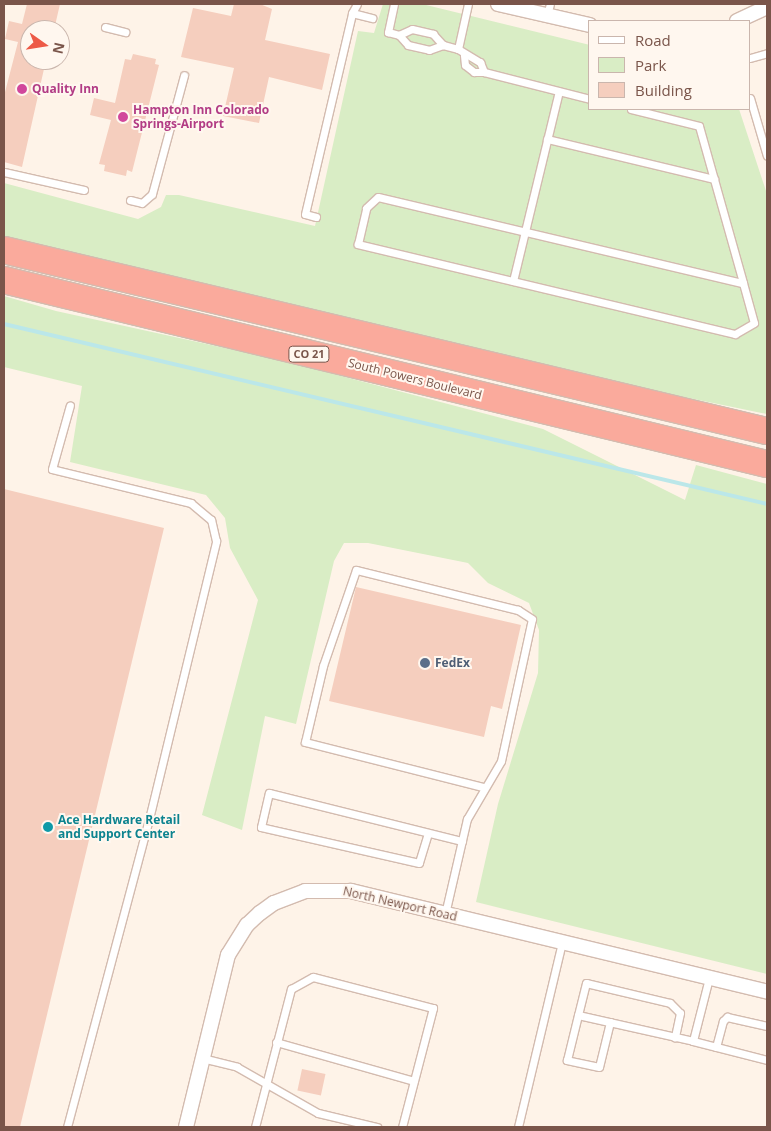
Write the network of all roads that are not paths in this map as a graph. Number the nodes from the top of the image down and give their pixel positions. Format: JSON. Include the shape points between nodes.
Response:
{"nodes":[{"id":1,"x":357,"y":4,"type":"edge"},
{"id":2,"x":394,"y":4,"type":"edge"},
{"id":3,"x":468,"y":4,"type":"edge"},
{"id":4,"x":498,"y":4,"type":"edge"},
{"id":5,"x":767,"y":7,"type":"edge"},
{"id":6,"x":548,"y":9,"type":"edge"},
{"id":7,"x":352,"y":13,"type":"junction"},
{"id":8,"x":372,"y":18,"type":"dead end"},
{"id":9,"x":739,"y":20,"type":"edge"},
{"id":10,"x":588,"y":24,"type":"edge"},
{"id":11,"x":105,"y":27,"type":"dead end"},
{"id":12,"x":126,"y":32,"type":"dead end"},
{"id":13,"x":399,"y":35,"type":"junction"},
{"id":14,"x":442,"y":45,"type":"junction"},
{"id":15,"x":458,"y":49,"type":"junction"},
{"id":16,"x":767,"y":53,"type":"edge"},
{"id":17,"x":464,"y":55,"type":"junction"},
{"id":18,"x":751,"y":58,"type":"edge"},
{"id":19,"x":484,"y":72,"type":"junction"},
{"id":20,"x":184,"y":75,"type":"dead end"},
{"id":21,"x":559,"y":91,"type":"junction"},
{"id":22,"x":588,"y":98,"type":"edge"},
{"id":23,"x":751,"y":101,"type":"edge"},
{"id":24,"x":635,"y":110,"type":"edge"},
{"id":25,"x":547,"y":139,"type":"junction"},
{"id":26,"x":767,"y":156,"type":"edge"},
{"id":27,"x":4,"y":172,"type":"edge"},
{"id":28,"x":714,"y":179,"type":"junction"},
{"id":29,"x":84,"y":190,"type":"dead end"},
{"id":30,"x":130,"y":200,"type":"dead end"},
{"id":31,"x":316,"y":217,"type":"dead end"},
{"id":32,"x":525,"y":231,"type":"junction"},
{"id":33,"x":4,"y":244,"type":"edge"},
{"id":34,"x":4,"y":250,"type":"edge"},
{"id":35,"x":4,"y":280,"type":"edge"},
{"id":36,"x":513,"y":281,"type":"junction"},
{"id":37,"x":743,"y":283,"type":"junction"},
{"id":38,"x":4,"y":285,"type":"edge"},
{"id":39,"x":184,"y":292,"type":"junction"},
{"id":40,"x":67,"y":296,"type":"junction"},
{"id":41,"x":70,"y":405,"type":"dead end"},
{"id":42,"x":767,"y":431,"type":"edge"},
{"id":43,"x":767,"y":464,"type":"edge"},
{"id":44,"x":483,"y":787,"type":"junction"},
{"id":45,"x":428,"y":833,"type":"junction"},
{"id":46,"x":462,"y":841,"type":"junction"},
{"id":47,"x":445,"y":914,"type":"junction"},
{"id":48,"x":562,"y":942,"type":"junction"},
{"id":49,"x":709,"y":978,"type":"junction"},
{"id":50,"x":767,"y":992,"type":"edge"},
{"id":51,"x":578,"y":1014,"type":"junction"},
{"id":52,"x":610,"y":1022,"type":"junction"},
{"id":53,"x":767,"y":1026,"type":"edge"},
{"id":54,"x":675,"y":1037,"type":"junction"},
{"id":55,"x":693,"y":1041,"type":"junction"},
{"id":56,"x":276,"y":1042,"type":"junction"},
{"id":57,"x":716,"y":1047,"type":"junction"},
{"id":58,"x":202,"y":1058,"type":"junction"},
{"id":59,"x":767,"y":1060,"type":"edge"},
{"id":60,"x":414,"y":1081,"type":"junction"},
{"id":61,"x":265,"y":1083,"type":"junction"},
{"id":62,"x":67,"y":1127,"type":"edge"},
{"id":63,"x":186,"y":1127,"type":"edge"},
{"id":64,"x":255,"y":1127,"type":"edge"},
{"id":65,"x":376,"y":1127,"type":"edge"},
{"id":66,"x":402,"y":1127,"type":"edge"},
{"id":67,"x":518,"y":1127,"type":"edge"}],
"edges":[{"from":1,"to":7,"type":"lane"},
{"from":2,"to":13,"type":"lane","via":[[388,32]]},
{"from":3,"to":15,"type":"lane"},
{"from":4,"to":6,"type":"street"},
{"from":5,"to":9,"type":"street"},
{"from":6,"to":10,"type":"street"},
{"from":7,"to":8,"type":"lane"},
{"from":7,"to":31,"type":"lane","via":[[305,214]]},
{"from":11,"to":12,"type":"lane"},
{"from":13,"to":14,"type":"lane","via":[[408,45],[429,50]]},
{"from":13,"to":14,"type":"lane","via":[[412,29],[433,34]]},
{"from":14,"to":15,"type":"lane"},
{"from":15,"to":17,"type":"lane"},
{"from":16,"to":18,"type":"lane"},
{"from":17,"to":19,"type":"lane","via":[[480,62]]},
{"from":17,"to":19,"type":"lane","via":[[464,65],[474,72]]},
{"from":19,"to":21,"type":"lane"},
{"from":20,"to":30,"type":"lane","via":[[152,194],[142,203]]},
{"from":21,"to":22,"type":"lane"},
{"from":21,"to":25,"type":"lane"},
{"from":23,"to":26,"type":"lane"},
{"from":24,"to":28,"type":"lane","via":[[699,126]]},
{"from":25,"to":28,"type":"lane"},
{"from":25,"to":32,"type":"lane"},
{"from":27,"to":29,"type":"lane"},
{"from":28,"to":37,"type":"lane"},
{"from":32,"to":36,"type":"lane"},
{"from":32,"to":36,"type":"lane","via":[[378,197],[366,208],[358,244]]},
{"from":32,"to":37,"type":"lane"},
{"from":33,"to":39,"type":"highway"},
{"from":34,"to":39,"type":"highway","number":"CO 21"},
{"from":35,"to":40,"type":"highway","name":"South Powers Boulevard","number":"CO 21"},
{"from":36,"to":37,"type":"lane","via":[[735,334],[754,323]]},
{"from":38,"to":40,"type":"highway"},
{"from":39,"to":42,"type":"highway","number":"CO 21"},
{"from":40,"to":43,"type":"highway","name":"South Powers Boulevard","number":"CO 21"},
{"from":41,"to":62,"type":"lane","via":[[52,470],[190,503],[211,520],[216,541],[149,819]]},
{"from":44,"to":44,"type":"lane","via":[[501,761],[532,619],[518,610],[356,570],[323,666],[305,742]]},
{"from":44,"to":46,"type":"lane","via":[[467,819]]},
{"from":45,"to":45,"type":"lane","via":[[269,793],[261,827],[419,863]]},
{"from":45,"to":46,"type":"lane"},
{"from":46,"to":47,"type":"lane"},
{"from":47,"to":48,"type":"street","name":"North Newport Road"},
{"from":47,"to":58,"type":"street","name":"North Newport Road","via":[[337,889],[305,891],[274,903],[247,925],[228,956]]},
{"from":48,"to":49,"type":"street","name":"North Newport Road"},
{"from":48,"to":67,"type":"lane"},
{"from":49,"to":50,"type":"street","name":"North Newport Road"},
{"from":49,"to":55,"type":"lane"},
{"from":51,"to":52,"type":"lane"},
{"from":51,"to":52,"type":"lane","via":[[567,1060],[599,1068]]},
{"from":51,"to":54,"type":"lane","via":[[586,983],[670,1003],[680,1013]]},
{"from":52,"to":54,"type":"lane"},
{"from":53,"to":57,"type":"lane","via":[[728,1017],[723,1021]]},
{"from":54,"to":55,"type":"lane"},
{"from":55,"to":57,"type":"lane"},
{"from":56,"to":60,"type":"lane"},
{"from":56,"to":60,"type":"lane","via":[[291,989],[313,977],[434,1008]]},
{"from":56,"to":61,"type":"lane"},
{"from":57,"to":59,"type":"lane"},
{"from":58,"to":61,"type":"lane","via":[[237,1067]]},
{"from":58,"to":63,"type":"street","name":"North Newport Road"},
{"from":60,"to":66,"type":"lane"},
{"from":61,"to":64,"type":"lane"},
{"from":61,"to":65,"type":"lane","via":[[318,1113]]}]}
